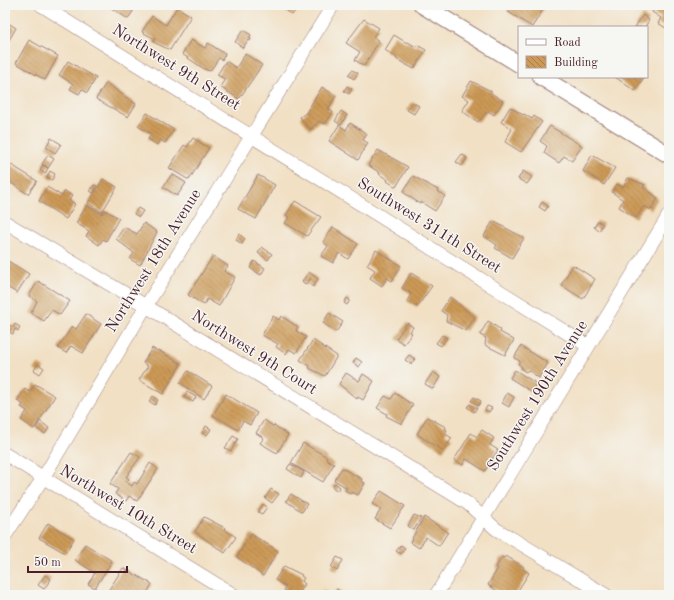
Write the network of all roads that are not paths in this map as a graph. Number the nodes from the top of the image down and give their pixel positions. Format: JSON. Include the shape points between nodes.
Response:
{"nodes":[{"id":1,"x":41,"y":5,"type":"edge"},
{"id":2,"x":333,"y":5,"type":"edge"},
{"id":3,"x":422,"y":5,"type":"edge"},
{"id":4,"x":518,"y":63,"type":"edge"},
{"id":5,"x":543,"y":78,"type":"edge"},
{"id":6,"x":252,"y":136,"type":"junction"},
{"id":7,"x":669,"y":155,"type":"edge"},
{"id":8,"x":669,"y":215,"type":"edge"},
{"id":9,"x":5,"y":222,"type":"edge"},
{"id":10,"x":146,"y":306,"type":"junction"},
{"id":11,"x":588,"y":346,"type":"junction"},
{"id":12,"x":5,"y":454,"type":"edge"},
{"id":13,"x":43,"y":478,"type":"junction"},
{"id":14,"x":483,"y":517,"type":"junction"},
{"id":15,"x":5,"y":536,"type":"edge"},
{"id":16,"x":234,"y":595,"type":"edge"},
{"id":17,"x":436,"y":595,"type":"edge"},
{"id":18,"x":606,"y":595,"type":"edge"}],
"edges":[{"from":1,"to":6,"type":"street","name":"Northwest 9th Street"},
{"from":2,"to":6,"type":"street","name":"Northwest 18th Avenue"},
{"from":3,"to":4,"type":"street"},
{"from":5,"to":7,"type":"street"},
{"from":6,"to":10,"type":"street","name":"Northwest 18th Avenue"},
{"from":6,"to":11,"type":"street","name":"Southwest 311th Street"},
{"from":8,"to":11,"type":"street","name":"Southwest 190th Avenue"},
{"from":9,"to":10,"type":"street","name":"Northwest 9th Court"},
{"from":10,"to":13,"type":"street","name":"Northwest 18th Avenue"},
{"from":10,"to":14,"type":"street","name":"Northwest 9th Court","via":[[467,503]]},
{"from":11,"to":14,"type":"street","name":"Southwest 190th Avenue"},
{"from":12,"to":13,"type":"street","name":"Northwest 10th Street"},
{"from":13,"to":15,"type":"street","name":"Northwest 18th Avenue"},
{"from":13,"to":16,"type":"street","name":"Northwest 10th Street"},
{"from":14,"to":17,"type":"street","name":"Southwest 190th Avenue"},
{"from":14,"to":18,"type":"street","name":"Northwest 9th Court","via":[[496,528]]}]}
